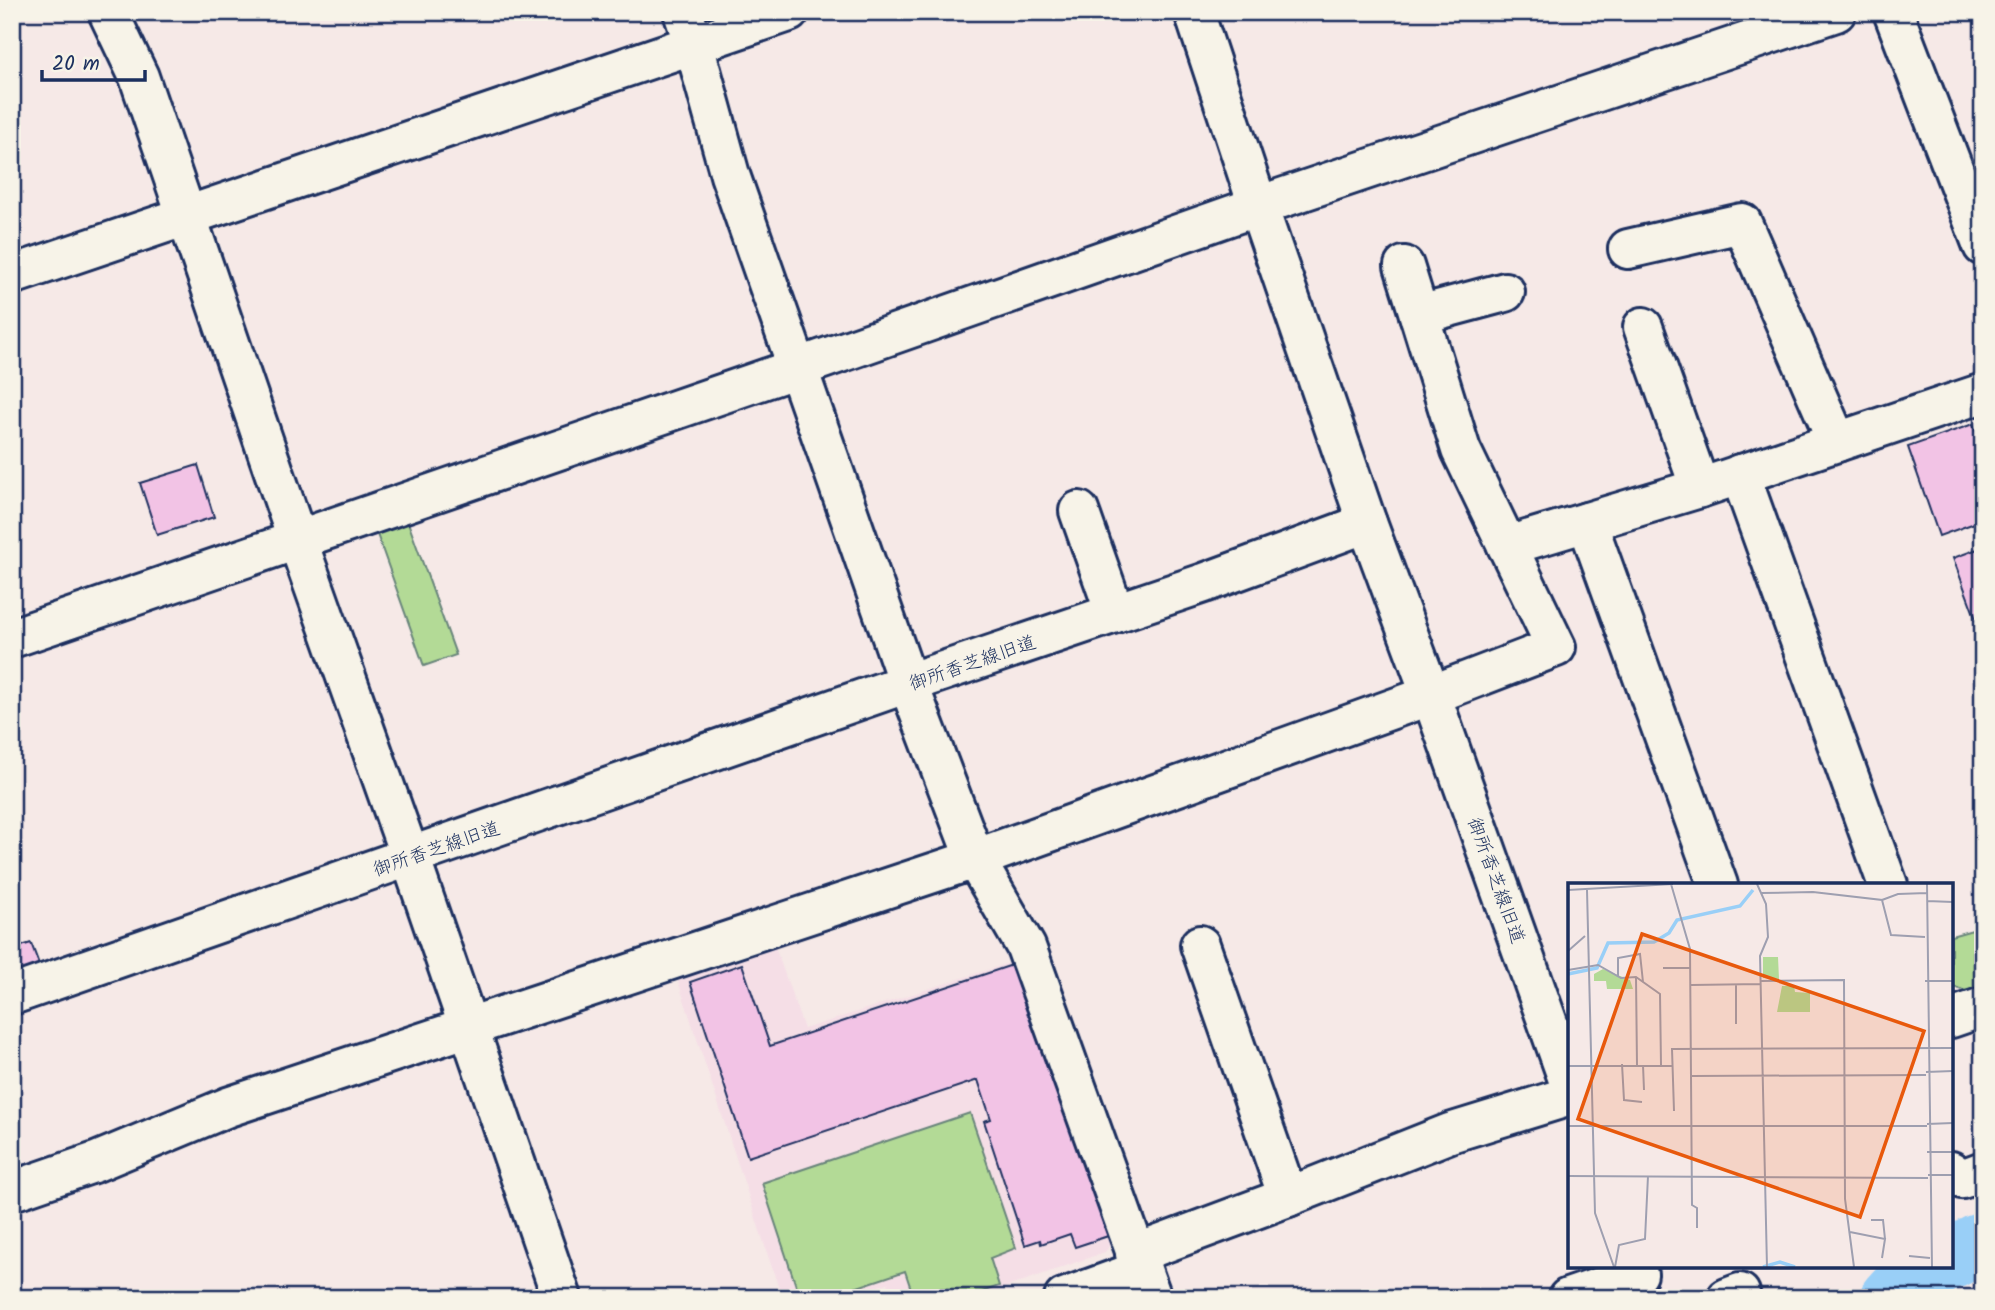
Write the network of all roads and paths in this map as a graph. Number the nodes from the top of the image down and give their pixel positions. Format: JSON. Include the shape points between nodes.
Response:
{"nodes":[{"id":1,"x":108,"y":12,"type":"edge"},
{"id":2,"x":789,"y":12,"type":"edge"},
{"id":3,"x":1194,"y":12,"type":"edge"},
{"id":4,"x":1836,"y":12,"type":"edge"},
{"id":5,"x":1893,"y":12,"type":"edge"},
{"id":6,"x":689,"y":28,"type":"edge"},
{"id":7,"x":1258,"y":206,"type":"junction"},
{"id":8,"x":188,"y":217,"type":"junction"},
{"id":9,"x":1983,"y":246,"type":"edge"},
{"id":10,"x":1628,"y":249,"type":"dead end"},
{"id":11,"x":1404,"y":265,"type":"dead end"},
{"id":12,"x":12,"y":275,"type":"edge"},
{"id":13,"x":1504,"y":292,"type":"dead end"},
{"id":14,"x":1419,"y":315,"type":"junction"},
{"id":15,"x":1643,"y":327,"type":"dead end"},
{"id":16,"x":797,"y":368,"type":"junction"},
{"id":17,"x":1983,"y":393,"type":"edge"},
{"id":18,"x":1837,"y":442,"type":"junction"},
{"id":19,"x":1740,"y":474,"type":"junction"},
{"id":20,"x":1700,"y":488,"type":"junction"},
{"id":21,"x":1079,"y":511,"type":"dead end"},
{"id":22,"x":1367,"y":523,"type":"junction"},
{"id":23,"x":1587,"y":523,"type":"junction"},
{"id":24,"x":298,"y":539,"type":"junction"},
{"id":25,"x":1507,"y":546,"type":"junction"},
{"id":26,"x":1115,"y":613,"type":"junction"},
{"id":27,"x":12,"y":638,"type":"edge"},
{"id":28,"x":908,"y":683,"type":"junction"},
{"id":29,"x":1431,"y":695,"type":"junction"},
{"id":30,"x":410,"y":857,"type":"junction"},
{"id":31,"x":975,"y":859,"type":"junction"},
{"id":32,"x":1717,"y":883,"type":"edge"},
{"id":33,"x":1887,"y":883,"type":"edge"},
{"id":34,"x":1200,"y":944,"type":"dead end"},
{"id":35,"x":12,"y":995,"type":"edge"},
{"id":36,"x":1983,"y":1007,"type":"edge"},
{"id":37,"x":1953,"y":1017,"type":"edge"},
{"id":38,"x":469,"y":1028,"type":"junction"},
{"id":39,"x":1568,"y":1078,"type":"edge"},
{"id":40,"x":1568,"y":1097,"type":"edge"},
{"id":41,"x":1983,"y":1171,"type":"edge"},
{"id":42,"x":1953,"y":1172,"type":"edge"},
{"id":43,"x":12,"y":1191,"type":"edge"},
{"id":44,"x":1288,"y":1197,"type":"junction"},
{"id":45,"x":1142,"y":1274,"type":"edge"},
{"id":46,"x":1641,"y":1279,"type":"edge"},
{"id":47,"x":562,"y":1298,"type":"edge"},
{"id":48,"x":1064,"y":1298,"type":"edge"},
{"id":49,"x":1568,"y":1298,"type":"edge"}],
"edges":[{"from":1,"to":8,"type":"street","via":[[139,77]]},
{"from":2,"to":6,"type":"street"},
{"from":3,"to":7,"type":"street"},
{"from":4,"to":7,"type":"street"},
{"from":5,"to":9,"type":"street"},
{"from":6,"to":8,"type":"street"},
{"from":6,"to":16,"type":"street","via":[[730,175]]},
{"from":7,"to":16,"type":"street"},
{"from":7,"to":22,"type":"street"},
{"from":8,"to":12,"type":"street"},
{"from":8,"to":24,"type":"street"},
{"from":10,"to":18,"type":"street","via":[[1742,223]]},
{"from":11,"to":14,"type":"street"},
{"from":13,"to":14,"type":"street"},
{"from":14,"to":25,"type":"street","via":[[1461,450]]},
{"from":15,"to":20,"type":"street"},
{"from":16,"to":24,"type":"street"},
{"from":16,"to":28,"type":"street"},
{"from":17,"to":18,"type":"street"},
{"from":18,"to":19,"type":"street"},
{"from":19,"to":20,"type":"street"},
{"from":19,"to":33,"type":"street"},
{"from":20,"to":23,"type":"street"},
{"from":21,"to":26,"type":"street"},
{"from":22,"to":26,"type":"street","name":"御所香芝線旧道"},
{"from":22,"to":29,"type":"street","name":"御所香芝線旧道"},
{"from":23,"to":25,"type":"street"},
{"from":23,"to":32,"type":"street"},
{"from":24,"to":27,"type":"street"},
{"from":24,"to":30,"type":"street"},
{"from":25,"to":29,"type":"street","via":[[1556,647]]},
{"from":26,"to":28,"type":"street","name":"御所香芝線旧道"},
{"from":28,"to":30,"type":"street","name":"御所香芝線旧道"},
{"from":28,"to":31,"type":"street"},
{"from":29,"to":31,"type":"street"},
{"from":29,"to":39,"type":"street","name":"御所香芝線旧道"},
{"from":30,"to":35,"type":"street","name":"御所香芝線旧道"},
{"from":30,"to":38,"type":"street"},
{"from":31,"to":38,"type":"street"},
{"from":31,"to":45,"type":"street","via":[[1026,947]]},
{"from":34,"to":44,"type":"street"},
{"from":36,"to":37,"type":"street"},
{"from":38,"to":43,"type":"street","via":[[228,1107],[96,1163]]},
{"from":38,"to":47,"type":"street"},
{"from":40,"to":44,"type":"street","via":[[1450,1133]]},
{"from":41,"to":42,"type":"street","via":[[1962,1179]]},
{"from":44,"to":45,"type":"street"},
{"from":45,"to":48,"type":"street"},
{"from":46,"to":49,"type":"street"}]}
